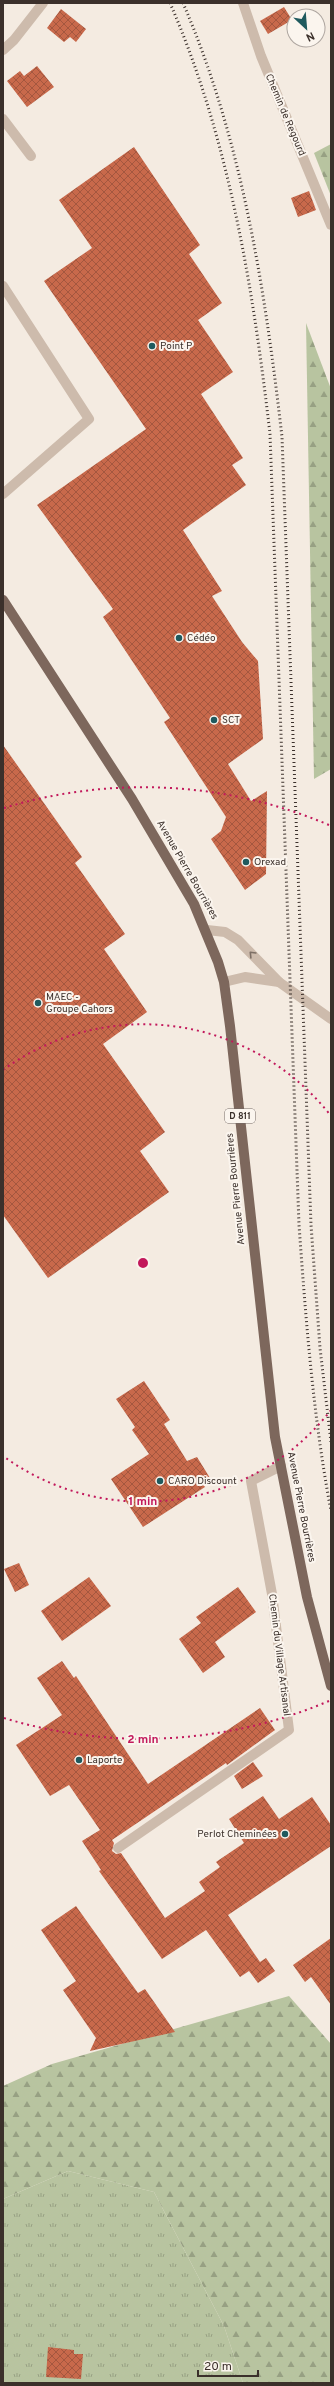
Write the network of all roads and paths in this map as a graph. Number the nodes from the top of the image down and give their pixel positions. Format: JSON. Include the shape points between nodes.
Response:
{"nodes":[{"id":1,"x":43,"y":3,"type":"edge"},
{"id":2,"x":243,"y":3,"type":"edge"},
{"id":3,"x":3,"y":50,"type":"edge"},
{"id":4,"x":3,"y":119,"type":"edge"},
{"id":5,"x":31,"y":156,"type":"dead end"},
{"id":6,"x":331,"y":225,"type":"edge"},
{"id":7,"x":3,"y":286,"type":"edge"},
{"id":8,"x":3,"y":494,"type":"edge"},
{"id":9,"x":3,"y":600,"type":"edge"},
{"id":10,"x":207,"y":930,"type":"junction"},
{"id":11,"x":224,"y":982,"type":"junction"},
{"id":12,"x":279,"y":982,"type":"junction"},
{"id":13,"x":331,"y":1019,"type":"edge"},
{"id":14,"x":281,"y":1466,"type":"junction"},
{"id":15,"x":331,"y":1686,"type":"edge"},
{"id":16,"x":118,"y":1848,"type":"dead end"}],
"edges":[{"from":1,"to":3,"type":"street"},
{"from":2,"to":6,"type":"street","name":"Chemin de Regourd","via":[[261,56]]},
{"from":4,"to":5,"type":"street"},
{"from":7,"to":8,"type":"street","via":[[89,419]]},
{"from":9,"to":10,"type":"main road","name":"Avenue Pierre Bourrières","number":"D 811","via":[[132,799]]},
{"from":10,"to":11,"type":"main road","name":"Avenue Pierre Bourrières","number":"D 811"},
{"from":12,"to":10,"type":"street","one_way":true,"via":[[238,940],[225,932]]},
{"from":11,"to":12,"type":"street","via":[[245,977]]},
{"from":11,"to":14,"type":"main road","name":"Avenue Pierre Bourrières","number":"D 811","via":[[275,1437]]},
{"from":12,"to":13,"type":"street"},
{"from":14,"to":15,"type":"main road","name":"Avenue Pierre Bourrières","number":"D 811","via":[[307,1597]]},
{"from":14,"to":16,"type":"street","name":"Chemin du Village Artisanal","via":[[251,1481],[272,1594],[288,1730]]}]}
